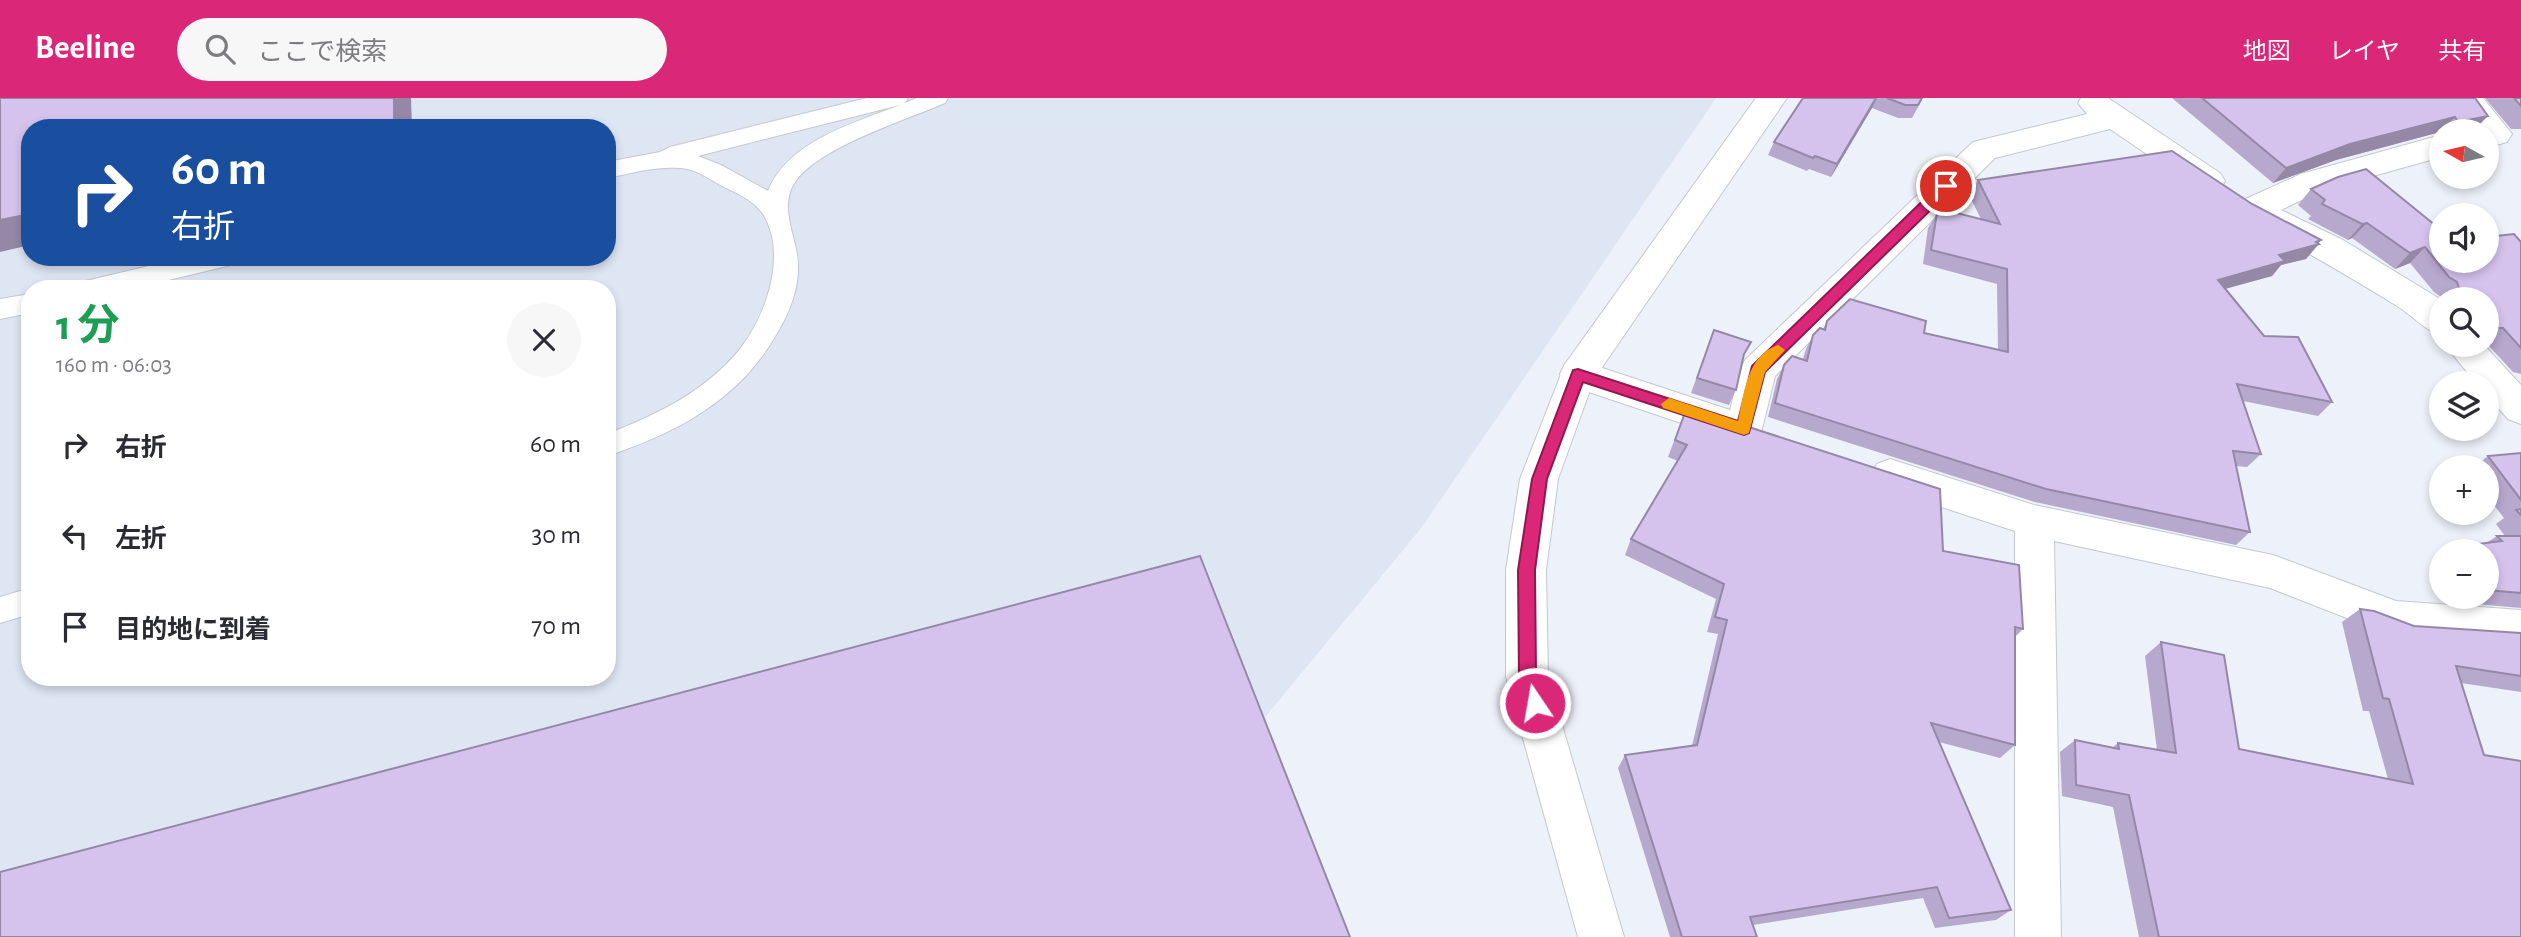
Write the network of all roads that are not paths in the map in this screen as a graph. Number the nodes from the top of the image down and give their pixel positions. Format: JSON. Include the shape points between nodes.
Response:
{"nodes":[{"id":1,"x":897,"y":98,"type":"edge"},
{"id":2,"x":937,"y":98,"type":"edge"},
{"id":3,"x":1772,"y":98,"type":"edge"},
{"id":4,"x":2085,"y":98,"type":"edge"},
{"id":5,"x":2466,"y":98,"type":"edge"},
{"id":6,"x":2113,"y":118,"type":"junction"},
{"id":7,"x":2501,"y":134,"type":"edge"},
{"id":8,"x":2429,"y":149,"type":"edge"},
{"id":9,"x":653,"y":160,"type":"junction"},
{"id":10,"x":616,"y":168,"type":"edge"},
{"id":11,"x":2253,"y":209,"type":"junction"},
{"id":12,"x":774,"y":212,"type":"junction"},
{"id":13,"x":188,"y":266,"type":"edge"},
{"id":14,"x":129,"y":280,"type":"edge"},
{"id":15,"x":21,"y":305,"type":"edge"},
{"id":16,"x":0,"y":309,"type":"edge"},
{"id":17,"x":2429,"y":309,"type":"edge"},
{"id":18,"x":2474,"y":357,"type":"edge"},
{"id":19,"x":1578,"y":374,"type":"junction"},
{"id":20,"x":2521,"y":409,"type":"edge"},
{"id":21,"x":1744,"y":429,"type":"junction"},
{"id":22,"x":1783,"y":441,"type":"edge"},
{"id":23,"x":616,"y":442,"type":"edge"},
{"id":24,"x":1863,"y":467,"type":"edge"},
{"id":25,"x":2034,"y":521,"type":"junction"},
{"id":26,"x":21,"y":604,"type":"edge"},
{"id":27,"x":0,"y":610,"type":"edge"},
{"id":28,"x":2521,"y":628,"type":"edge"},
{"id":29,"x":1601,"y":937,"type":"edge"},
{"id":30,"x":2038,"y":937,"type":"edge"}],
"edges":[{"from":1,"to":9,"type":"lane"},
{"from":2,"to":12,"type":"lane","via":[[803,159],[787,175]]},
{"from":3,"to":19,"type":"street"},
{"from":4,"to":6,"type":"street"},
{"from":5,"to":7,"type":"street"},
{"from":6,"to":11,"type":"street"},
{"from":6,"to":21,"type":"street","via":[[1983,150],[1758,370]]},
{"from":8,"to":11,"type":"street","via":[[2312,182]]},
{"from":9,"to":10,"type":"lane"},
{"from":9,"to":12,"type":"lane","via":[[683,160],[704,167],[754,193]]},
{"from":11,"to":17,"type":"street"},
{"from":12,"to":23,"type":"lane","via":[[788,271],[779,305],[760,341],[736,372],[701,400]]},
{"from":13,"to":14,"type":"lane"},
{"from":15,"to":16,"type":"lane"},
{"from":18,"to":20,"type":"street"},
{"from":19,"to":21,"type":"street"},
{"from":19,"to":29,"type":"street","via":[[1539,479],[1527,570],[1527,677]]},
{"from":21,"to":22,"type":"street"},
{"from":24,"to":25,"type":"street"},
{"from":25,"to":28,"type":"street","via":[[2273,572],[2395,619]]},
{"from":25,"to":30,"type":"street"},
{"from":26,"to":27,"type":"lane"}]}
